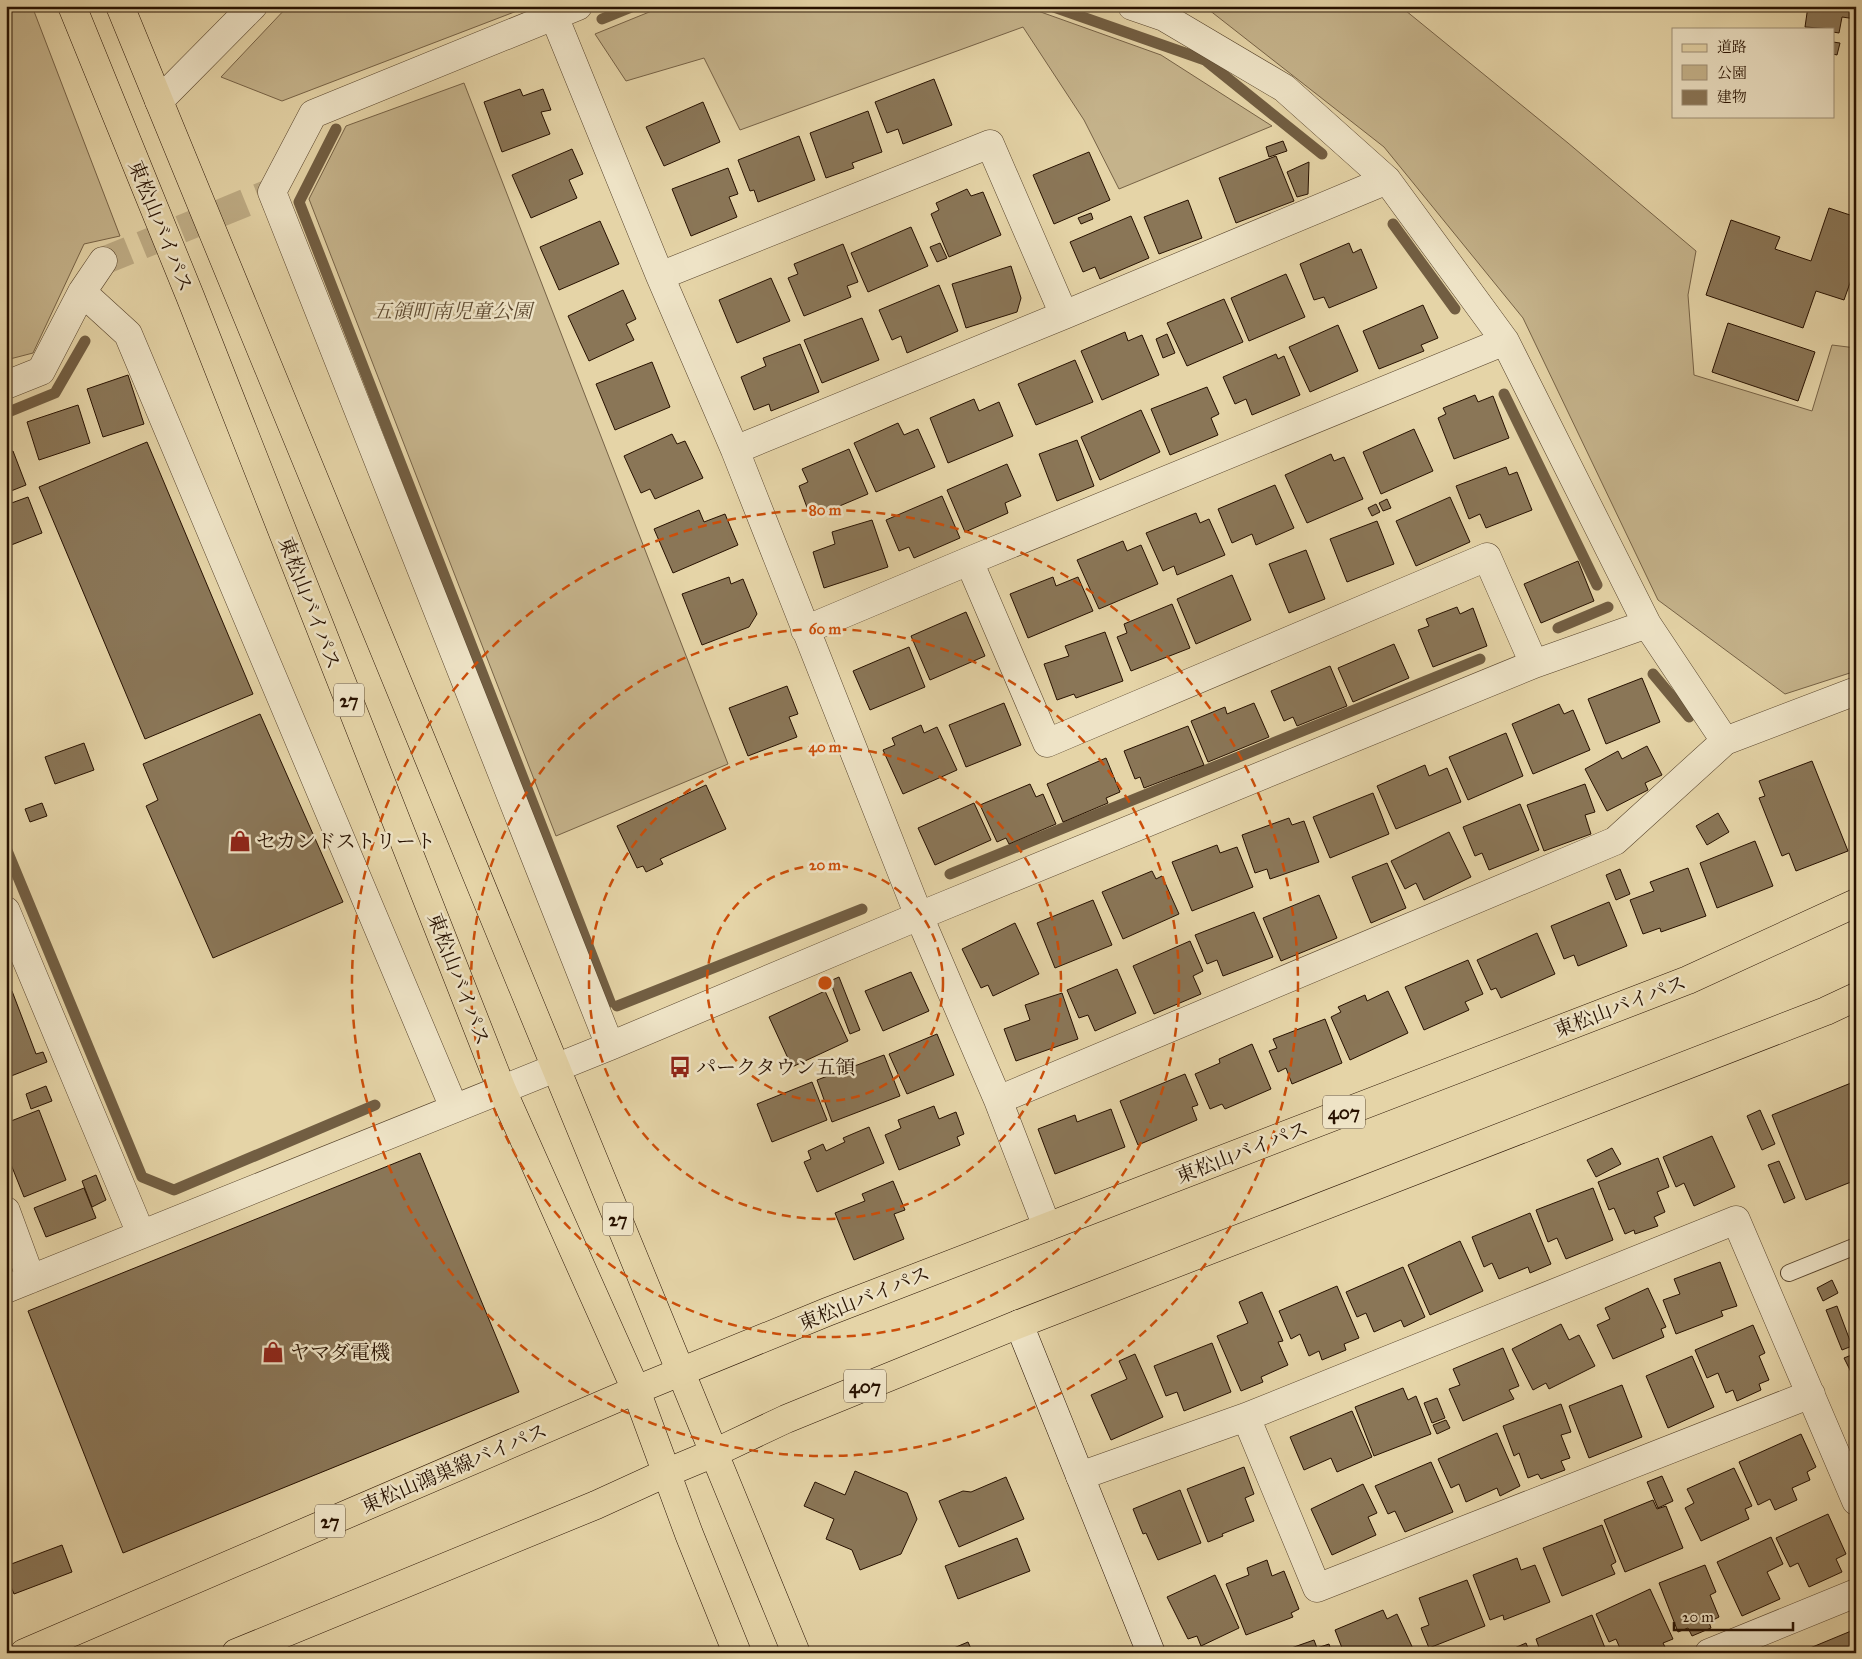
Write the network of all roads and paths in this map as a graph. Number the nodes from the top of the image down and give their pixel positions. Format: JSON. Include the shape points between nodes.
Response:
{"nodes":[{"id":1,"x":72,"y":6,"type":"edge"},
{"id":2,"x":120,"y":6,"type":"edge"},
{"id":3,"x":253,"y":6,"type":"edge"},
{"id":4,"x":1132,"y":6,"type":"edge"},
{"id":5,"x":566,"y":11,"type":"edge"},
{"id":6,"x":159,"y":101,"type":"junction"},
{"id":7,"x":1386,"y":180,"type":"junction"},
{"id":8,"x":104,"y":261,"type":"tunnel mouth"},
{"id":9,"x":660,"y":276,"type":"junction"},
{"id":10,"x":82,"y":292,"type":"junction"},
{"id":11,"x":1064,"y":315,"type":"junction"},
{"id":12,"x":1505,"y":341,"type":"junction"},
{"id":13,"x":6,"y":385,"type":"edge"},
{"id":14,"x":735,"y":450,"type":"junction"},
{"id":15,"x":969,"y":561,"type":"junction"},
{"id":16,"x":1646,"y":624,"type":"junction"},
{"id":17,"x":806,"y":630,"type":"junction"},
{"id":18,"x":1534,"y":664,"type":"junction"},
{"id":19,"x":1856,"y":691,"type":"edge"},
{"id":20,"x":1725,"y":741,"type":"junction"},
{"id":21,"x":1856,"y":903,"type":"edge"},
{"id":22,"x":6,"y":911,"type":"edge"},
{"id":23,"x":919,"y":916,"type":"junction"},
{"id":24,"x":15,"y":960,"type":"edge"},
{"id":25,"x":1856,"y":997,"type":"edge"},
{"id":26,"x":610,"y":1046,"type":"junction"},
{"id":27,"x":556,"y":1068,"type":"junction"},
{"id":28,"x":502,"y":1090,"type":"junction"},
{"id":29,"x":998,"y":1100,"type":"junction"},
{"id":30,"x":454,"y":1108,"type":"junction"},
{"id":31,"x":6,"y":1211,"type":"edge"},
{"id":32,"x":1047,"y":1226,"type":"junction"},
{"id":33,"x":141,"y":1234,"type":"junction"},
{"id":34,"x":1856,"y":1246,"type":"edge"},
{"id":35,"x":1789,"y":1273,"type":"dead end"},
{"id":36,"x":18,"y":1284,"type":"edge"},
{"id":37,"x":1019,"y":1324,"type":"junction"},
{"id":38,"x":680,"y":1371,"type":"junction"},
{"id":39,"x":636,"y":1390,"type":"junction"},
{"id":40,"x":1811,"y":1394,"type":"junction"},
{"id":41,"x":1246,"y":1417,"type":"junction"},
{"id":42,"x":714,"y":1453,"type":"junction"},
{"id":43,"x":666,"y":1472,"type":"junction"},
{"id":44,"x":1080,"y":1476,"type":"junction"},
{"id":45,"x":1856,"y":1501,"type":"edge"},
{"id":46,"x":1856,"y":1593,"type":"edge"},
{"id":47,"x":24,"y":1653,"type":"edge"},
{"id":48,"x":236,"y":1653,"type":"edge"},
{"id":49,"x":738,"y":1653,"type":"edge"},
{"id":50,"x":796,"y":1653,"type":"edge"},
{"id":51,"x":1151,"y":1653,"type":"edge"},
{"id":52,"x":1709,"y":1653,"type":"edge"}],
"edges":[{"from":1,"to":28,"type":"main road","name":"東松山バイパス","number":"27","via":[[190,296]]},
{"from":2,"to":6,"type":"main road","number":"27"},
{"from":3,"to":6,"type":"street"},
{"from":4,"to":7,"type":"street","via":[[1164,17],[1284,88]]},
{"from":5,"to":9,"type":"street"},
{"from":5,"to":26,"type":"street","via":[[313,114],[272,192]]},
{"from":6,"to":27,"type":"main road","number":"27"},
{"from":7,"to":11,"type":"street"},
{"from":7,"to":12,"type":"street"},
{"from":8,"to":10,"type":"street"},
{"from":9,"to":11,"type":"street","via":[[990,144]]},
{"from":9,"to":14,"type":"street"},
{"from":10,"to":13,"type":"street","via":[[40,371]]},
{"from":10,"to":30,"type":"street","via":[[128,334]]},
{"from":11,"to":14,"type":"street"},
{"from":12,"to":15,"type":"street"},
{"from":12,"to":16,"type":"street"},
{"from":14,"to":17,"type":"street"},
{"from":15,"to":17,"type":"street"},
{"from":15,"to":18,"type":"street","via":[[1047,743],[1487,556]]},
{"from":16,"to":18,"type":"street"},
{"from":16,"to":20,"type":"street"},
{"from":17,"to":23,"type":"street"},
{"from":18,"to":23,"type":"street"},
{"from":19,"to":20,"type":"street"},
{"from":20,"to":29,"type":"street","via":[[1615,841]]},
{"from":21,"to":32,"type":"main road","name":"東松山バイパス","number":"407","via":[[1688,980]]},
{"from":22,"to":24,"type":"street"},
{"from":23,"to":26,"type":"street"},
{"from":23,"to":29,"type":"street"},
{"from":24,"to":33,"type":"street"},
{"from":25,"to":37,"type":"main road","number":"407","via":[[1817,1015]]},
{"from":26,"to":27,"type":"street"},
{"from":27,"to":28,"type":"street"},
{"from":27,"to":38,"type":"main road","number":"27"},
{"from":28,"to":30,"type":"street"},
{"from":28,"to":39,"type":"main road","name":"東松山バイパス","number":"27"},
{"from":29,"to":32,"type":"street"},
{"from":30,"to":33,"type":"street"},
{"from":31,"to":36,"type":"street"},
{"from":32,"to":38,"type":"main road","name":"東松山バイパス","number":"407"},
{"from":33,"to":36,"type":"street"},
{"from":34,"to":35,"type":"lane"},
{"from":37,"to":42,"type":"main road","number":"407","via":[[786,1418]]},
{"from":37,"to":44,"type":"street"},
{"from":38,"to":39,"type":"main road","name":"東松山バイパス","number":"407"},
{"from":38,"to":42,"type":"main road","number":"27"},
{"from":39,"to":43,"type":"main road","name":"東松山バイパス"},
{"from":39,"to":47,"type":"main road","name":"東松山鴻巣線バイパス","number":"27"},
{"from":40,"to":41,"type":"street","via":[[1317,1588]]},
{"from":40,"to":41,"type":"street","via":[[1736,1220]]},
{"from":40,"to":45,"type":"street"},
{"from":41,"to":44,"type":"street"},
{"from":42,"to":43,"type":"main road"},
{"from":42,"to":50,"type":"main road"},
{"from":43,"to":48,"type":"main road","via":[[596,1505]]},
{"from":43,"to":49,"type":"main road","name":"東松山バイパス"},
{"from":44,"to":51,"type":"street"},
{"from":46,"to":52,"type":"street"}]}
